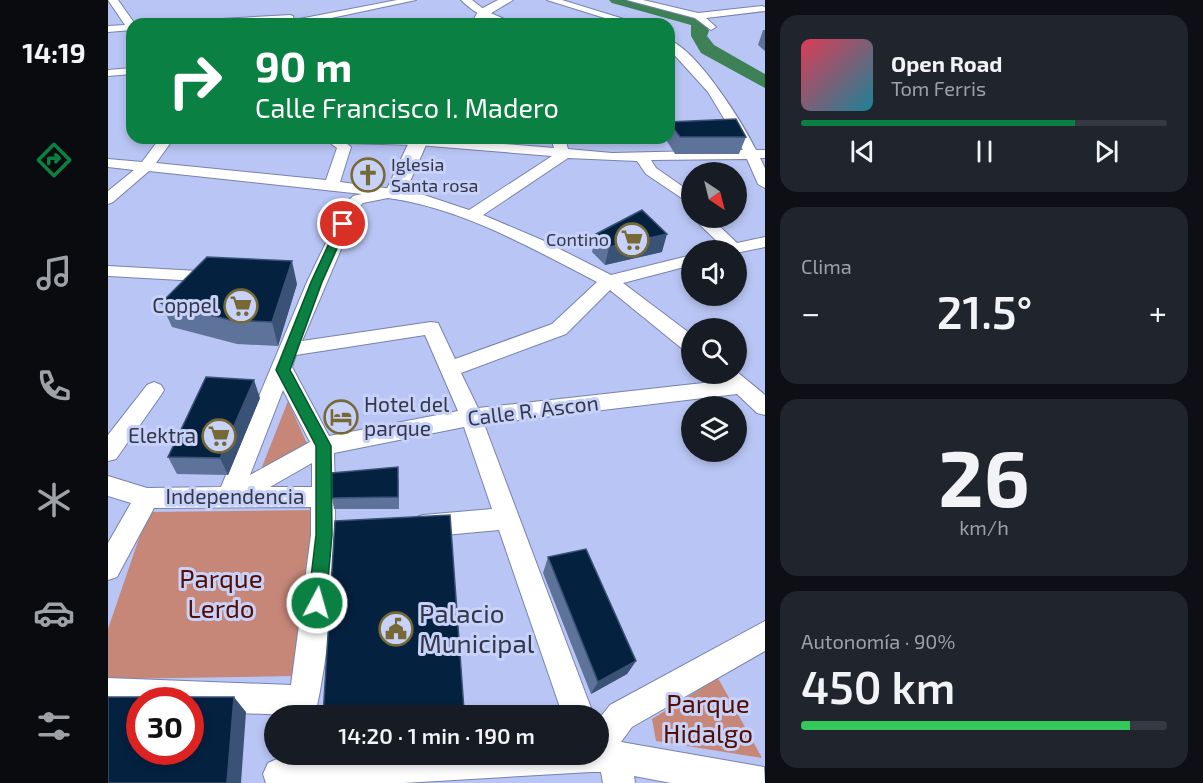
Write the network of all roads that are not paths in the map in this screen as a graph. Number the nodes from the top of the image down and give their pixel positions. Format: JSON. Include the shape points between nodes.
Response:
{"nodes":[{"id":1,"x":113,"y":0,"type":"edge"},
{"id":2,"x":377,"y":0,"type":"edge"},
{"id":3,"x":411,"y":0,"type":"edge"},
{"id":4,"x":466,"y":0,"type":"edge"},
{"id":5,"x":507,"y":0,"type":"edge"},
{"id":6,"x":552,"y":0,"type":"edge"},
{"id":7,"x":632,"y":0,"type":"edge"},
{"id":8,"x":751,"y":0,"type":"edge"},
{"id":9,"x":687,"y":2,"type":"dead end"},
{"id":10,"x":388,"y":5,"type":"junction"},
{"id":11,"x":763,"y":8,"type":"edge"},
{"id":12,"x":712,"y":13,"type":"junction"},
{"id":13,"x":345,"y":14,"type":"junction"},
{"id":14,"x":608,"y":14,"type":"junction"},
{"id":15,"x":698,"y":16,"type":"junction"},
{"id":16,"x":126,"y":18,"type":"edge"},
{"id":17,"x":291,"y":18,"type":"edge"},
{"id":18,"x":350,"y":18,"type":"edge"},
{"id":19,"x":480,"y":18,"type":"edge"},
{"id":20,"x":599,"y":18,"type":"edge"},
{"id":21,"x":619,"y":18,"type":"edge"},
{"id":22,"x":711,"y":27,"type":"dead end"},
{"id":23,"x":126,"y":28,"type":"edge"},
{"id":24,"x":108,"y":29,"type":"edge"},
{"id":25,"x":675,"y":48,"type":"edge"},
{"id":26,"x":126,"y":72,"type":"edge"},
{"id":27,"x":108,"y":73,"type":"edge"},
{"id":28,"x":163,"y":144,"type":"edge"},
{"id":29,"x":339,"y":144,"type":"edge"},
{"id":30,"x":417,"y":144,"type":"edge"},
{"id":31,"x":457,"y":144,"type":"edge"},
{"id":32,"x":560,"y":144,"type":"edge"},
{"id":33,"x":563,"y":155,"type":"junction"},
{"id":34,"x":759,"y":155,"type":"edge"},
{"id":35,"x":641,"y":157,"type":"junction"},
{"id":36,"x":108,"y":163,"type":"edge"},
{"id":37,"x":146,"y":167,"type":"junction"},
{"id":38,"x":765,"y":184,"type":"edge"},
{"id":39,"x":332,"y":185,"type":"junction"},
{"id":40,"x":360,"y":188,"type":"junction"},
{"id":41,"x":681,"y":192,"type":"edge"},
{"id":42,"x":395,"y":193,"type":"junction"},
{"id":43,"x":108,"y":199,"type":"edge"},
{"id":44,"x":352,"y":205,"type":"junction"},
{"id":45,"x":471,"y":216,"type":"junction"},
{"id":46,"x":712,"y":228,"type":"edge"},
{"id":47,"x":722,"y":240,"type":"edge"},
{"id":48,"x":765,"y":242,"type":"edge"},
{"id":49,"x":747,"y":246,"type":"edge"},
{"id":50,"x":681,"y":263,"type":"edge"},
{"id":51,"x":108,"y":271,"type":"edge"},
{"id":52,"x":235,"y":278,"type":"edge"},
{"id":53,"x":293,"y":280,"type":"edge"},
{"id":54,"x":609,"y":281,"type":"junction"},
{"id":55,"x":316,"y":282,"type":"junction"},
{"id":56,"x":681,"y":337,"type":"edge"},
{"id":57,"x":287,"y":359,"type":"junction"},
{"id":58,"x":449,"y":370,"type":"junction"},
{"id":59,"x":154,"y":390,"type":"dead end"},
{"id":60,"x":752,"y":393,"type":"edge"},
{"id":61,"x":471,"y":417,"type":"junction"},
{"id":62,"x":323,"y":446,"type":"junction"},
{"id":63,"x":108,"y":452,"type":"edge"},
{"id":64,"x":108,"y":486,"type":"edge"},
{"id":65,"x":324,"y":497,"type":"junction"},
{"id":66,"x":147,"y":498,"type":"junction"},
{"id":67,"x":229,"y":498,"type":"junction"},
{"id":68,"x":509,"y":518,"type":"junction"},
{"id":69,"x":405,"y":528,"type":"edge"},
{"id":70,"x":108,"y":568,"type":"edge"},
{"id":71,"x":765,"y":635,"type":"edge"},
{"id":72,"x":108,"y":693,"type":"edge"},
{"id":73,"x":264,"y":705,"type":"edge"},
{"id":74,"x":302,"y":705,"type":"edge"},
{"id":75,"x":575,"y":705,"type":"edge"},
{"id":76,"x":609,"y":742,"type":"edge"},
{"id":77,"x":609,"y":760,"type":"edge"},
{"id":78,"x":441,"y":765,"type":"edge"},
{"id":79,"x":281,"y":771,"type":"edge"},
{"id":80,"x":764,"y":783,"type":"edge"}],
"edges":[{"from":1,"to":16,"type":"street"},
{"from":2,"to":10,"type":"street"},
{"from":3,"to":10,"type":"street"},
{"from":4,"to":19,"type":"street"},
{"from":5,"to":19,"type":"main road"},
{"from":6,"to":14,"type":"street"},
{"from":7,"to":15,"type":"street"},
{"from":8,"to":11,"type":"street"},
{"from":9,"to":12,"type":"street"},
{"from":10,"to":13,"type":"street"},
{"from":11,"to":12,"type":"street"},
{"from":12,"to":15,"type":"street"},
{"from":13,"to":17,"type":"street"},
{"from":13,"to":18,"type":"street"},
{"from":14,"to":20,"type":"street"},
{"from":14,"to":21,"type":"street"},
{"from":15,"to":22,"type":"street"},
{"from":23,"to":24,"type":"street"},
{"from":25,"to":34,"type":"street","via":[[708,83]]},
{"from":26,"to":27,"type":"street"},
{"from":28,"to":37,"type":"street"},
{"from":29,"to":39,"type":"street","via":[[344,147]]},
{"from":30,"to":42,"type":"main road"},
{"from":31,"to":33,"type":"street"},
{"from":32,"to":33,"type":"street"},
{"from":33,"to":35,"type":"street"},
{"from":33,"to":45,"type":"street"},
{"from":34,"to":35,"type":"street"},
{"from":34,"to":38,"type":"street"},
{"from":35,"to":41,"type":"street","via":[[651,171]]},
{"from":36,"to":37,"type":"street"},
{"from":37,"to":39,"type":"street"},
{"from":37,"to":43,"type":"street"},
{"from":39,"to":40,"type":"street"},
{"from":40,"to":42,"type":"street"},
{"from":40,"to":44,"type":"street"},
{"from":42,"to":44,"type":"street","via":[[364,197]]},
{"from":42,"to":45,"type":"street"},
{"from":44,"to":55,"type":"street"},
{"from":45,"to":54,"type":"street"},
{"from":46,"to":47,"type":"street"},
{"from":48,"to":49,"type":"street"},
{"from":50,"to":54,"type":"street"},
{"from":51,"to":52,"type":"street"},
{"from":53,"to":55,"type":"street"},
{"from":54,"to":56,"type":"street"},
{"from":54,"to":58,"type":"street","via":[[559,329]]},
{"from":55,"to":57,"type":"street"},
{"from":57,"to":58,"type":"street","via":[[431,328]]},
{"from":57,"to":62,"type":"street"},
{"from":57,"to":67,"type":"street"},
{"from":58,"to":61,"type":"street"},
{"from":59,"to":63,"type":"street"},
{"from":60,"to":61,"type":"street","name":"Calle R. Ascon"},
{"from":61,"to":62,"type":"street","name":"Calle R. Ascon"},
{"from":61,"to":68,"type":"street"},
{"from":62,"to":65,"type":"street"},
{"from":62,"to":67,"type":"street","name":"Calle R. Ascon"},
{"from":64,"to":66,"type":"street","name":"Independencia"},
{"from":65,"to":67,"type":"street","name":"Independencia"},
{"from":65,"to":74,"type":"street","via":[[336,534]]},
{"from":66,"to":67,"type":"street","name":"Independencia"},
{"from":66,"to":70,"type":"street"},
{"from":68,"to":69,"type":"street"},
{"from":68,"to":75,"type":"street"},
{"from":71,"to":76,"type":"street","via":[[621,716]]},
{"from":72,"to":73,"type":"street"},
{"from":77,"to":80,"type":"street"},
{"from":78,"to":79,"type":"street"}]}
